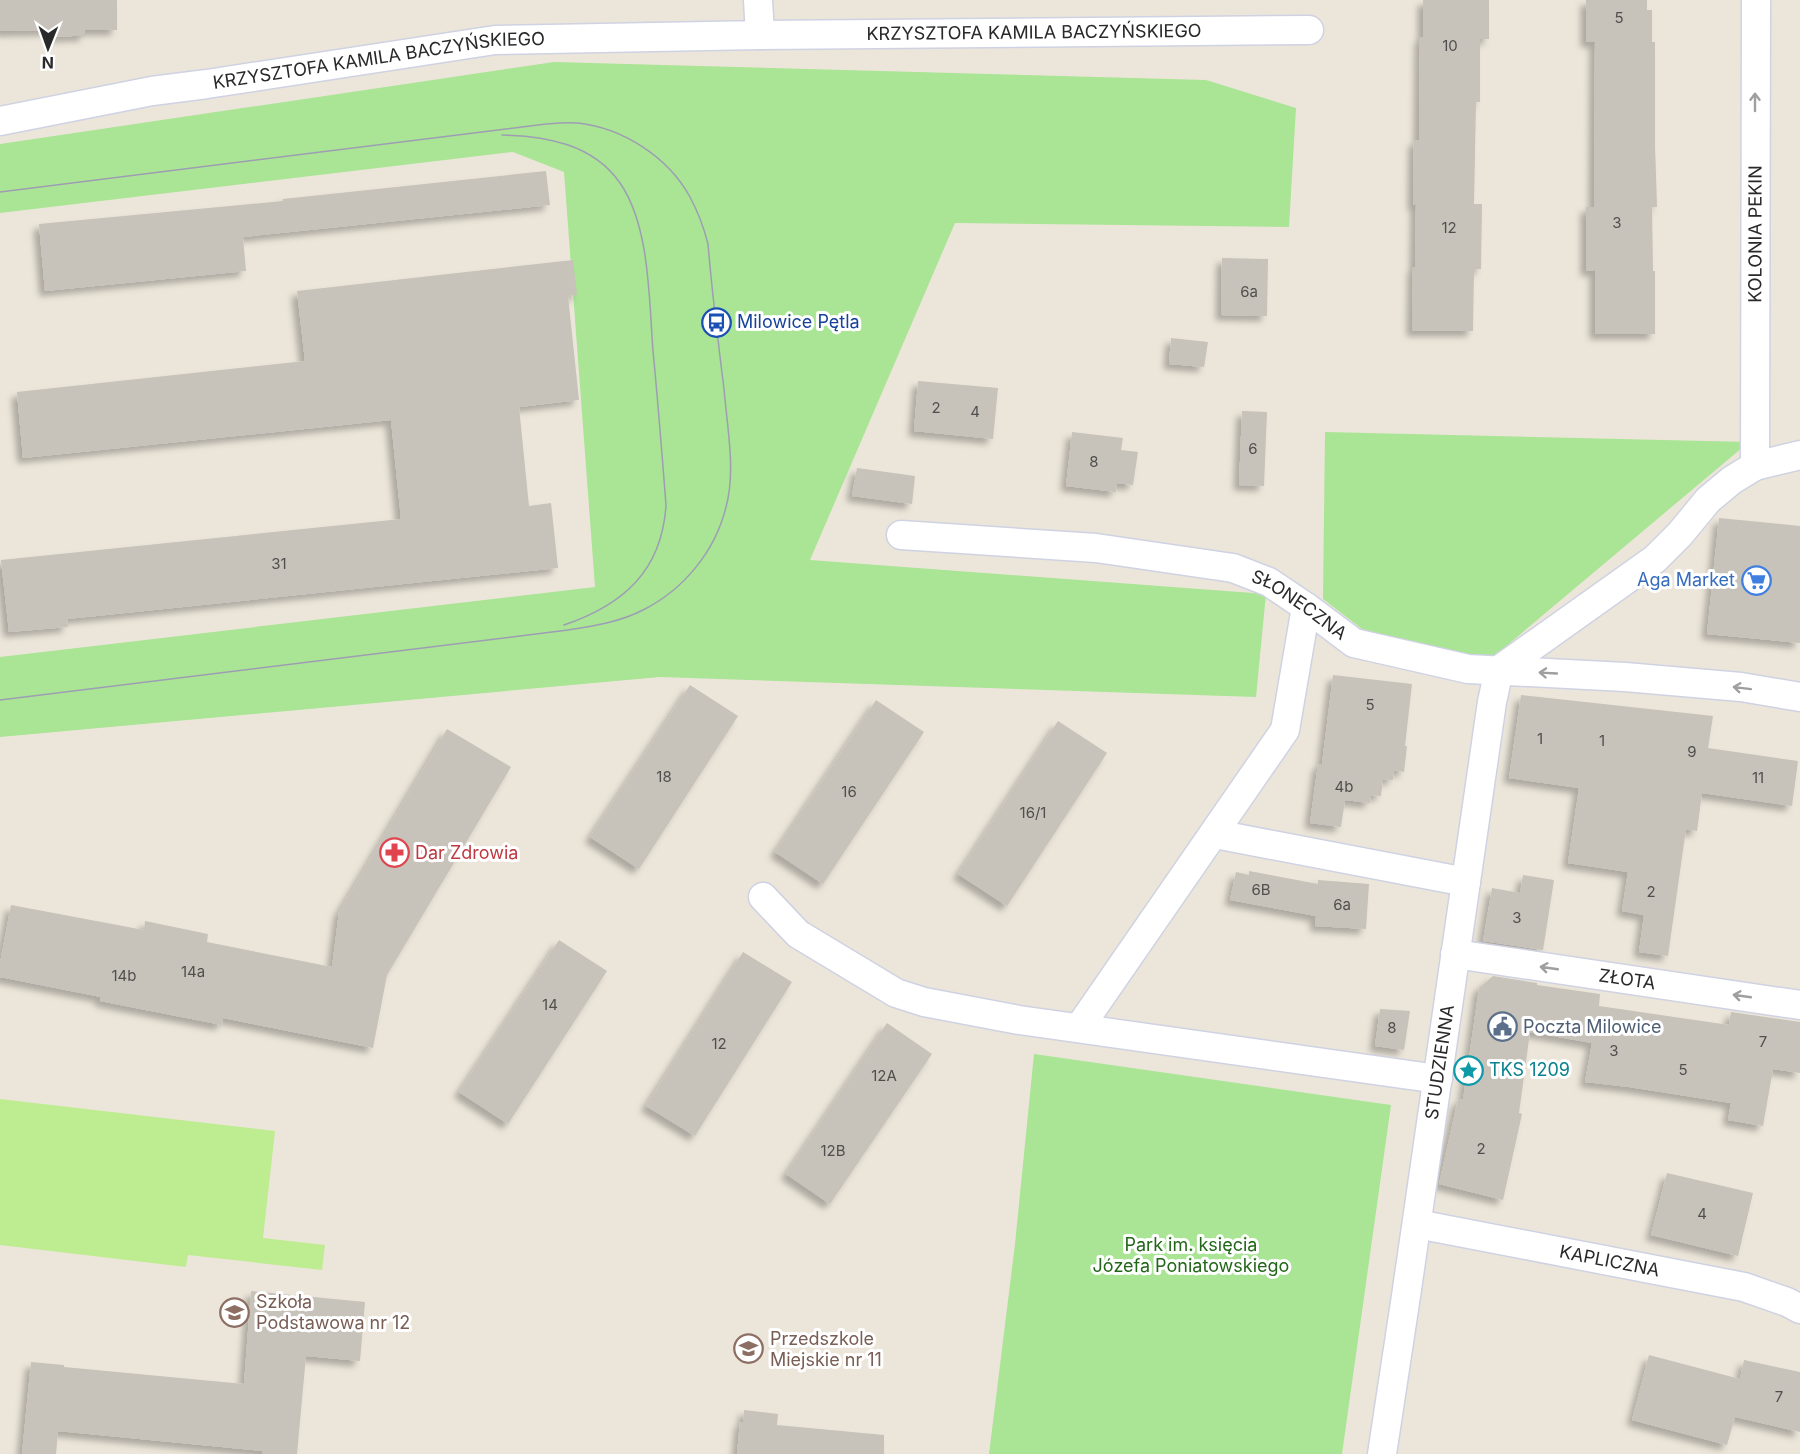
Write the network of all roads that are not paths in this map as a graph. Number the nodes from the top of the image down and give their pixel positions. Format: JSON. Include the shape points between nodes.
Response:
{"nodes":[{"id":1,"x":758,"y":0,"type":"edge"},
{"id":2,"x":1756,"y":0,"type":"edge"},
{"id":3,"x":1309,"y":30,"type":"dead end"},
{"id":4,"x":760,"y":35,"type":"junction"},
{"id":5,"x":0,"y":120,"type":"edge"},
{"id":6,"x":1800,"y":455,"type":"edge"},
{"id":7,"x":1755,"y":466,"type":"junction"},
{"id":8,"x":901,"y":535,"type":"dead end"},
{"id":9,"x":1306,"y":607,"type":"junction"},
{"id":10,"x":1499,"y":670,"type":"junction"},
{"id":11,"x":1800,"y":697,"type":"edge"},
{"id":12,"x":1215,"y":834,"type":"junction"},
{"id":13,"x":1466,"y":882,"type":"junction"},
{"id":14,"x":763,"y":897,"type":"dead end"},
{"id":15,"x":1455,"y":954,"type":"junction"},
{"id":16,"x":1800,"y":1005,"type":"edge"},
{"id":17,"x":1078,"y":1028,"type":"junction"},
{"id":18,"x":1437,"y":1079,"type":"junction"},
{"id":19,"x":1417,"y":1224,"type":"junction"},
{"id":20,"x":1800,"y":1309,"type":"edge"},
{"id":21,"x":1382,"y":1454,"type":"edge"}],
"edges":[{"from":1,"to":4,"type":"street"},
{"from":7,"to":2,"type":"street","name":"KOLONIA PEKIN","one_way":true},
{"from":3,"to":4,"type":"street","name":"KRZYSZTOFA KAMILA BACZYŃSKIEGO"},
{"from":4,"to":5,"type":"street","name":"KRZYSZTOFA KAMILA BACZYŃSKIEGO","via":[[495,40],[152,91]]},
{"from":6,"to":7,"type":"street"},
{"from":7,"to":10,"type":"street","via":[[1707,500],[1655,559]]},
{"from":8,"to":9,"type":"street","name":"SŁONECZNA","via":[[1096,548],[1233,568],[1269,582]]},
{"from":9,"to":10,"type":"street","name":"SŁONECZNA","via":[[1354,642],[1468,669]]},
{"from":9,"to":12,"type":"street","via":[[1286,730]]},
{"from":11,"to":10,"type":"street","name":"SŁONECZNA","one_way":true,"via":[[1742,687]]},
{"from":10,"to":13,"type":"street","name":"STUDZIENNA"},
{"from":12,"to":13,"type":"street"},
{"from":12,"to":17,"type":"street"},
{"from":13,"to":15,"type":"street","name":"STUDZIENNA"},
{"from":14,"to":17,"type":"street","via":[[798,934],[896,993],[935,1004]]},
{"from":16,"to":15,"type":"street","name":"ZŁOTA","one_way":true},
{"from":15,"to":18,"type":"street","name":"STUDZIENNA"},
{"from":17,"to":18,"type":"street"},
{"from":18,"to":19,"type":"street","name":"STUDZIENNA"},
{"from":19,"to":20,"type":"street","name":"KAPLICZNA","via":[[1744,1287]]},
{"from":19,"to":21,"type":"street","name":"STUDZIENNA"}]}
